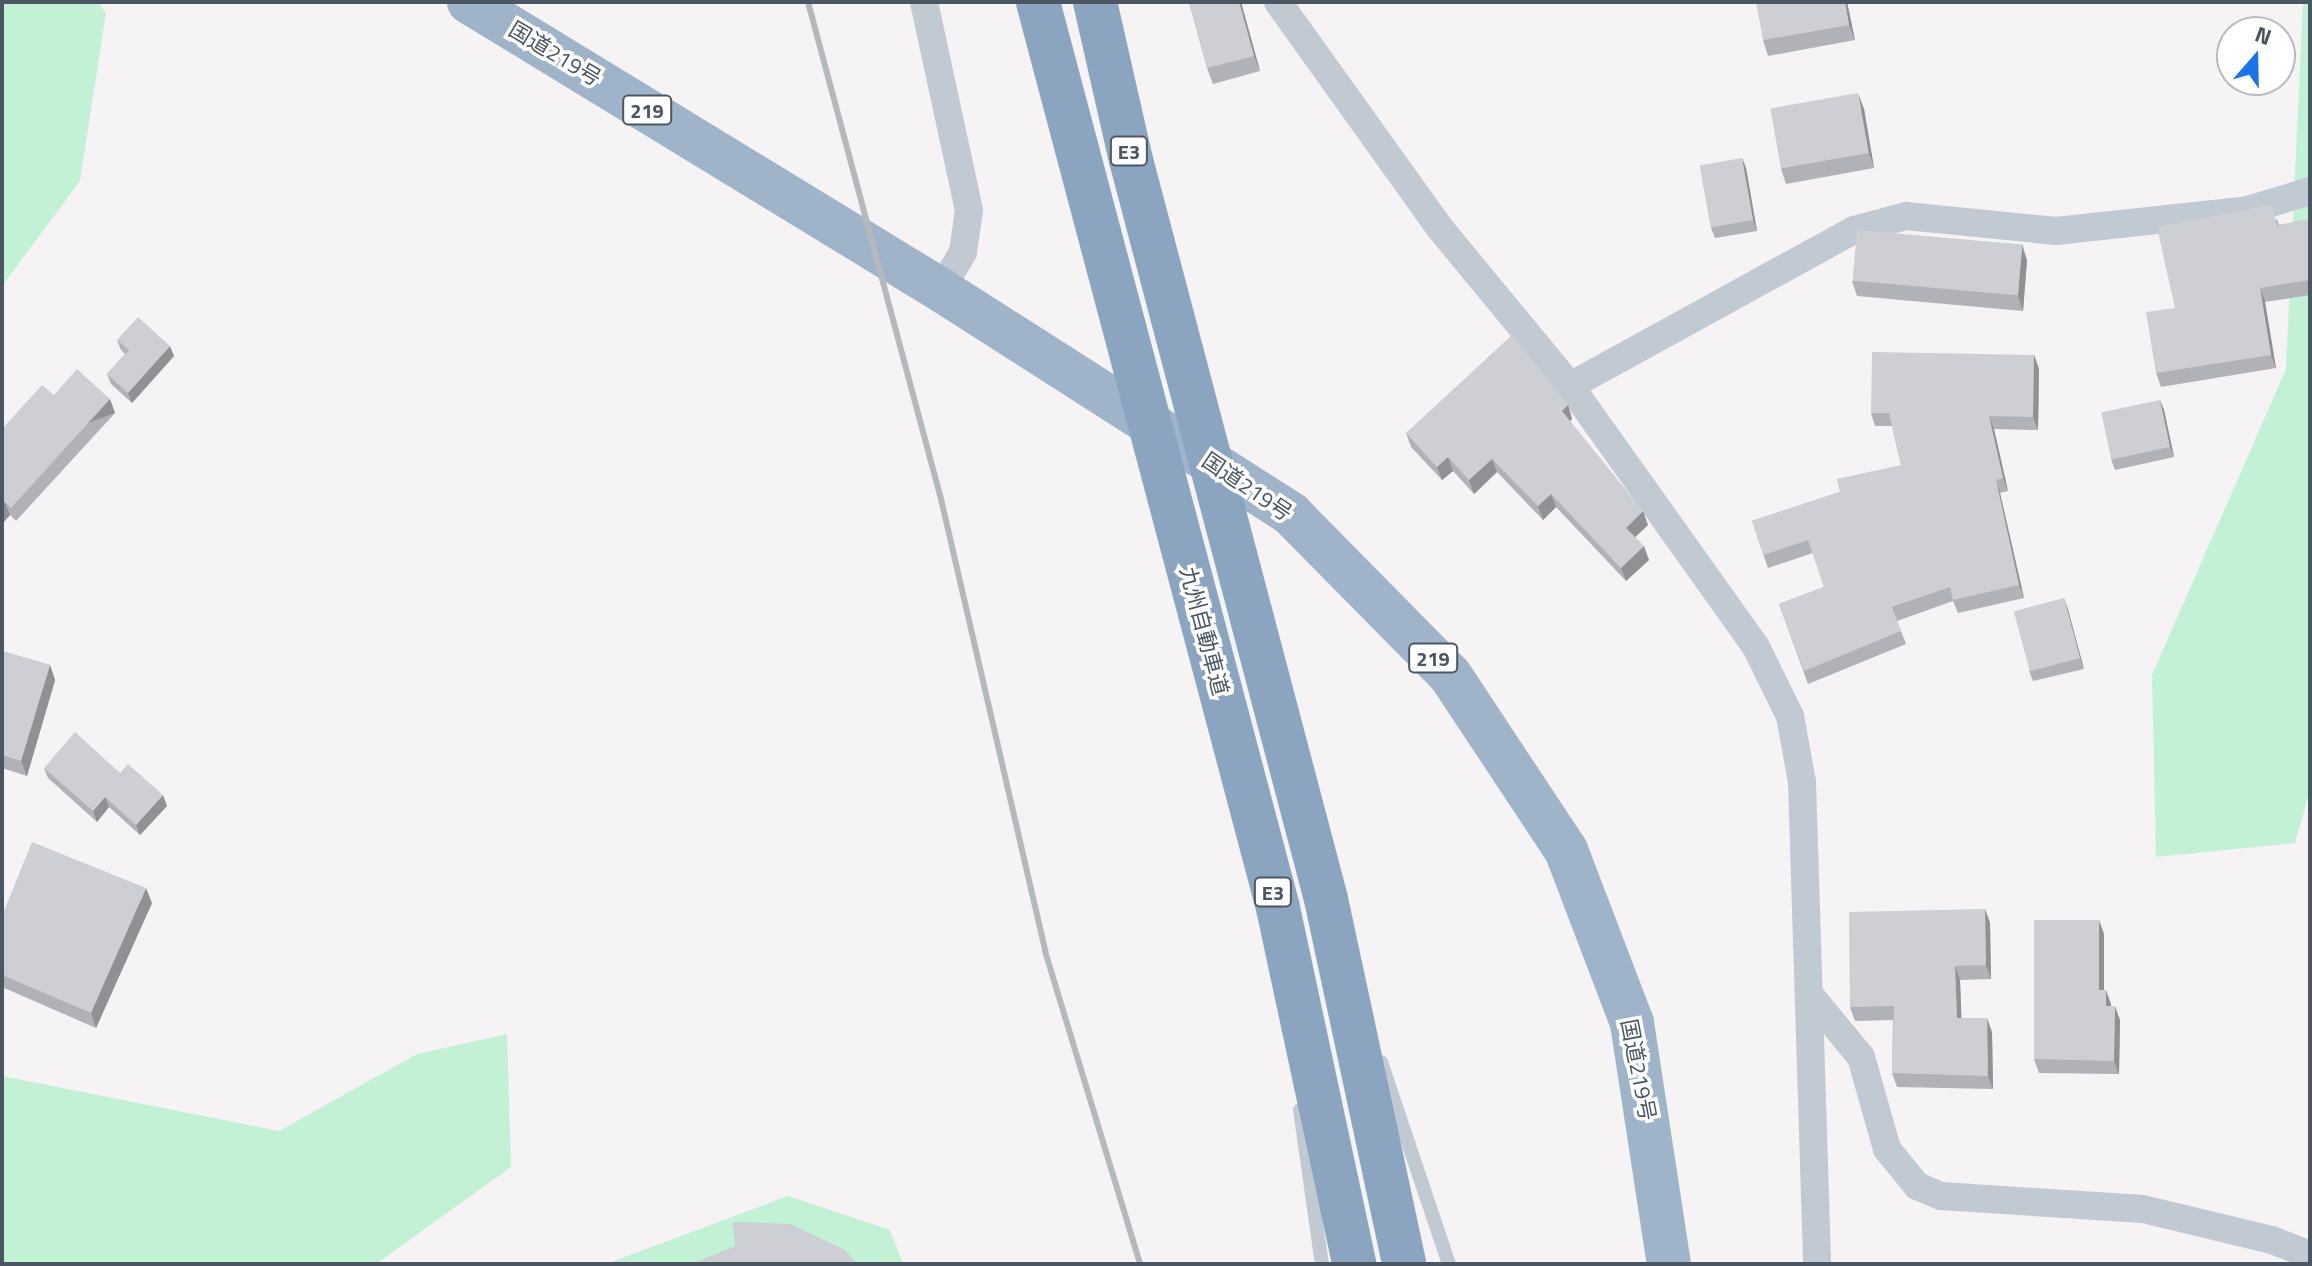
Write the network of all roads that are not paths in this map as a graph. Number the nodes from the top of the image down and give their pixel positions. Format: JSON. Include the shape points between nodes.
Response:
{"nodes":[{"id":1,"x":469,"y":2,"type":"edge"},
{"id":2,"x":924,"y":2,"type":"edge"},
{"id":3,"x":1038,"y":2,"type":"edge"},
{"id":4,"x":1095,"y":2,"type":"edge"},
{"id":5,"x":1278,"y":2,"type":"edge"},
{"id":6,"x":2310,"y":191,"type":"edge"},
{"id":7,"x":941,"y":290,"type":"junction"},
{"id":8,"x":1570,"y":386,"type":"junction"},
{"id":9,"x":1326,"y":899,"type":"junction"},
{"id":10,"x":1278,"y":908,"type":"junction"},
{"id":11,"x":1809,"y":994,"type":"junction"},
{"id":12,"x":1371,"y":1033,"type":"dead end"},
{"id":13,"x":1376,"y":1047,"type":"dead end"},
{"id":14,"x":2310,"y":1255,"type":"edge"},
{"id":15,"x":1322,"y":1264,"type":"edge"},
{"id":16,"x":1354,"y":1264,"type":"edge"},
{"id":17,"x":1404,"y":1264,"type":"edge"},
{"id":18,"x":1449,"y":1264,"type":"edge"},
{"id":19,"x":1669,"y":1264,"type":"edge"},
{"id":20,"x":1817,"y":1264,"type":"edge"}],
"edges":[{"from":1,"to":7,"type":"highway","name":"国道219号","number":"219"},
{"from":2,"to":7,"type":"street","via":[[969,210],[963,252]]},
{"from":3,"to":10,"type":"highway","name":"九州自動車道","number":"E3"},
{"from":4,"to":9,"type":"highway","number":"E3","via":[[1167,298]]},
{"from":5,"to":8,"type":"street","via":[[1439,227]]},
{"from":6,"to":8,"type":"street","via":[[2248,210],[2056,231],[1906,216],[1854,230]]},
{"from":7,"to":19,"type":"highway","name":"国道219号","number":"219","via":[[1291,514],[1450,675],[1566,850],[1632,1023]]},
{"from":8,"to":11,"type":"street","via":[[1756,647],[1790,716],[1802,782]]},
{"from":9,"to":12,"type":"lane"},
{"from":9,"to":17,"type":"highway","number":"E3"},
{"from":10,"to":15,"type":"lane"},
{"from":10,"to":16,"type":"highway","name":"九州自動車道","number":"E3"},
{"from":11,"to":14,"type":"street","via":[[1861,1057],[1887,1149],[1917,1186],[1941,1196],[2143,1209],[2272,1240]]},
{"from":11,"to":20,"type":"street"},
{"from":13,"to":18,"type":"lane"}]}
